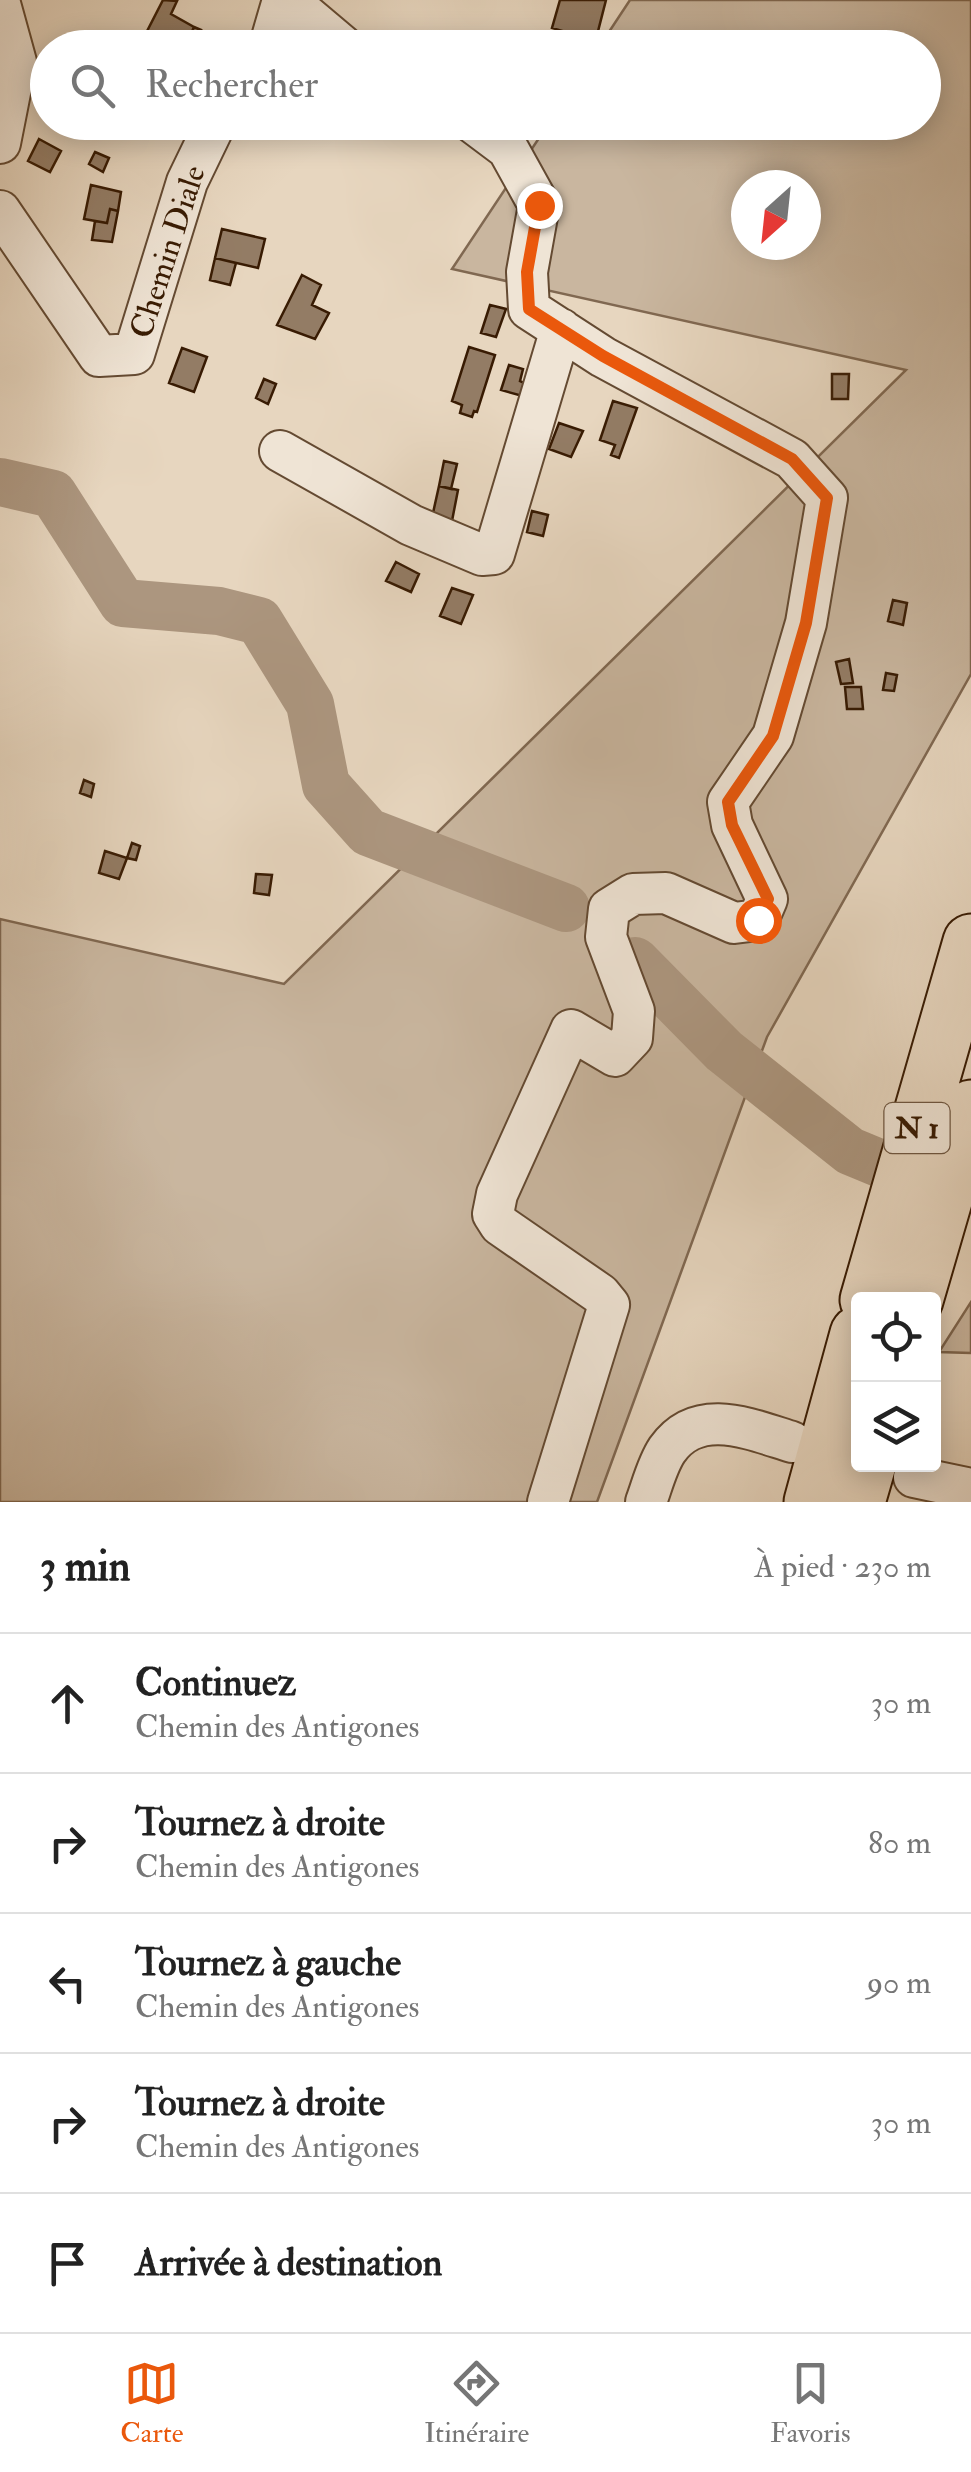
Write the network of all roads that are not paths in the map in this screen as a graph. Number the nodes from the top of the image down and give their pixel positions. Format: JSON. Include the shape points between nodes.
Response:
{"nodes":[{"id":1,"x":286,"y":0,"type":"edge"},
{"id":2,"x":0,"y":4,"type":"edge"},
{"id":3,"x":275,"y":30,"type":"edge"},
{"id":4,"x":323,"y":30,"type":"edge"},
{"id":5,"x":207,"y":140,"type":"edge"},
{"id":6,"x":497,"y":140,"type":"edge"},
{"id":7,"x":0,"y":143,"type":"edge"},
{"id":8,"x":0,"y":211,"type":"edge"},
{"id":9,"x":562,"y":329,"type":"junction"},
{"id":10,"x":280,"y":451,"type":"dead end"},
{"id":11,"x":969,"y":949,"type":"edge"},
{"id":12,"x":971,"y":1108,"type":"edge"},
{"id":13,"x":870,"y":1292,"type":"edge"},
{"id":14,"x":917,"y":1292,"type":"edge"},
{"id":15,"x":851,"y":1359,"type":"edge"},
{"id":16,"x":792,"y":1442,"type":"dead end"},
{"id":17,"x":890,"y":1472,"type":"edge"},
{"id":18,"x":895,"y":1472,"type":"edge"},
{"id":19,"x":971,"y":1489,"type":"edge"},
{"id":20,"x":548,"y":1502,"type":"edge"},
{"id":21,"x":646,"y":1502,"type":"edge"},
{"id":22,"x":812,"y":1502,"type":"edge"},
{"id":23,"x":857,"y":1502,"type":"edge"}],
"edges":[{"from":1,"to":3,"type":"street"},
{"from":1,"to":4,"type":"street"},
{"from":2,"to":7,"type":"street","via":[[16,62]]},
{"from":5,"to":8,"type":"street","name":"Chemin Diale","via":[[187,182],[134,354],[99,356]]},
{"from":6,"to":9,"type":"street","via":[[539,205],[527,272],[529,309]]},
{"from":9,"to":10,"type":"street","via":[[494,554],[411,525]]},
{"from":9,"to":20,"type":"street","via":[[792,459],[827,498],[806,623],[773,736],[728,802],[732,825],[768,899],[758,920],[734,922],[666,893],[633,894],[609,909],[606,938],[634,1011],[632,1038],[615,1056],[571,1030],[497,1194],[493,1214],[500,1225],[609,1305]]},
{"from":11,"to":13,"type":"highway","number":"N 1"},
{"from":12,"to":14,"type":"highway","number":"N 1"},
{"from":15,"to":22,"type":"highway"},
{"from":16,"to":21,"type":"street","via":[[725,1423],[701,1425],[682,1433],[666,1452]]},
{"from":17,"to":23,"type":"highway"},
{"from":18,"to":19,"type":"street"}]}
